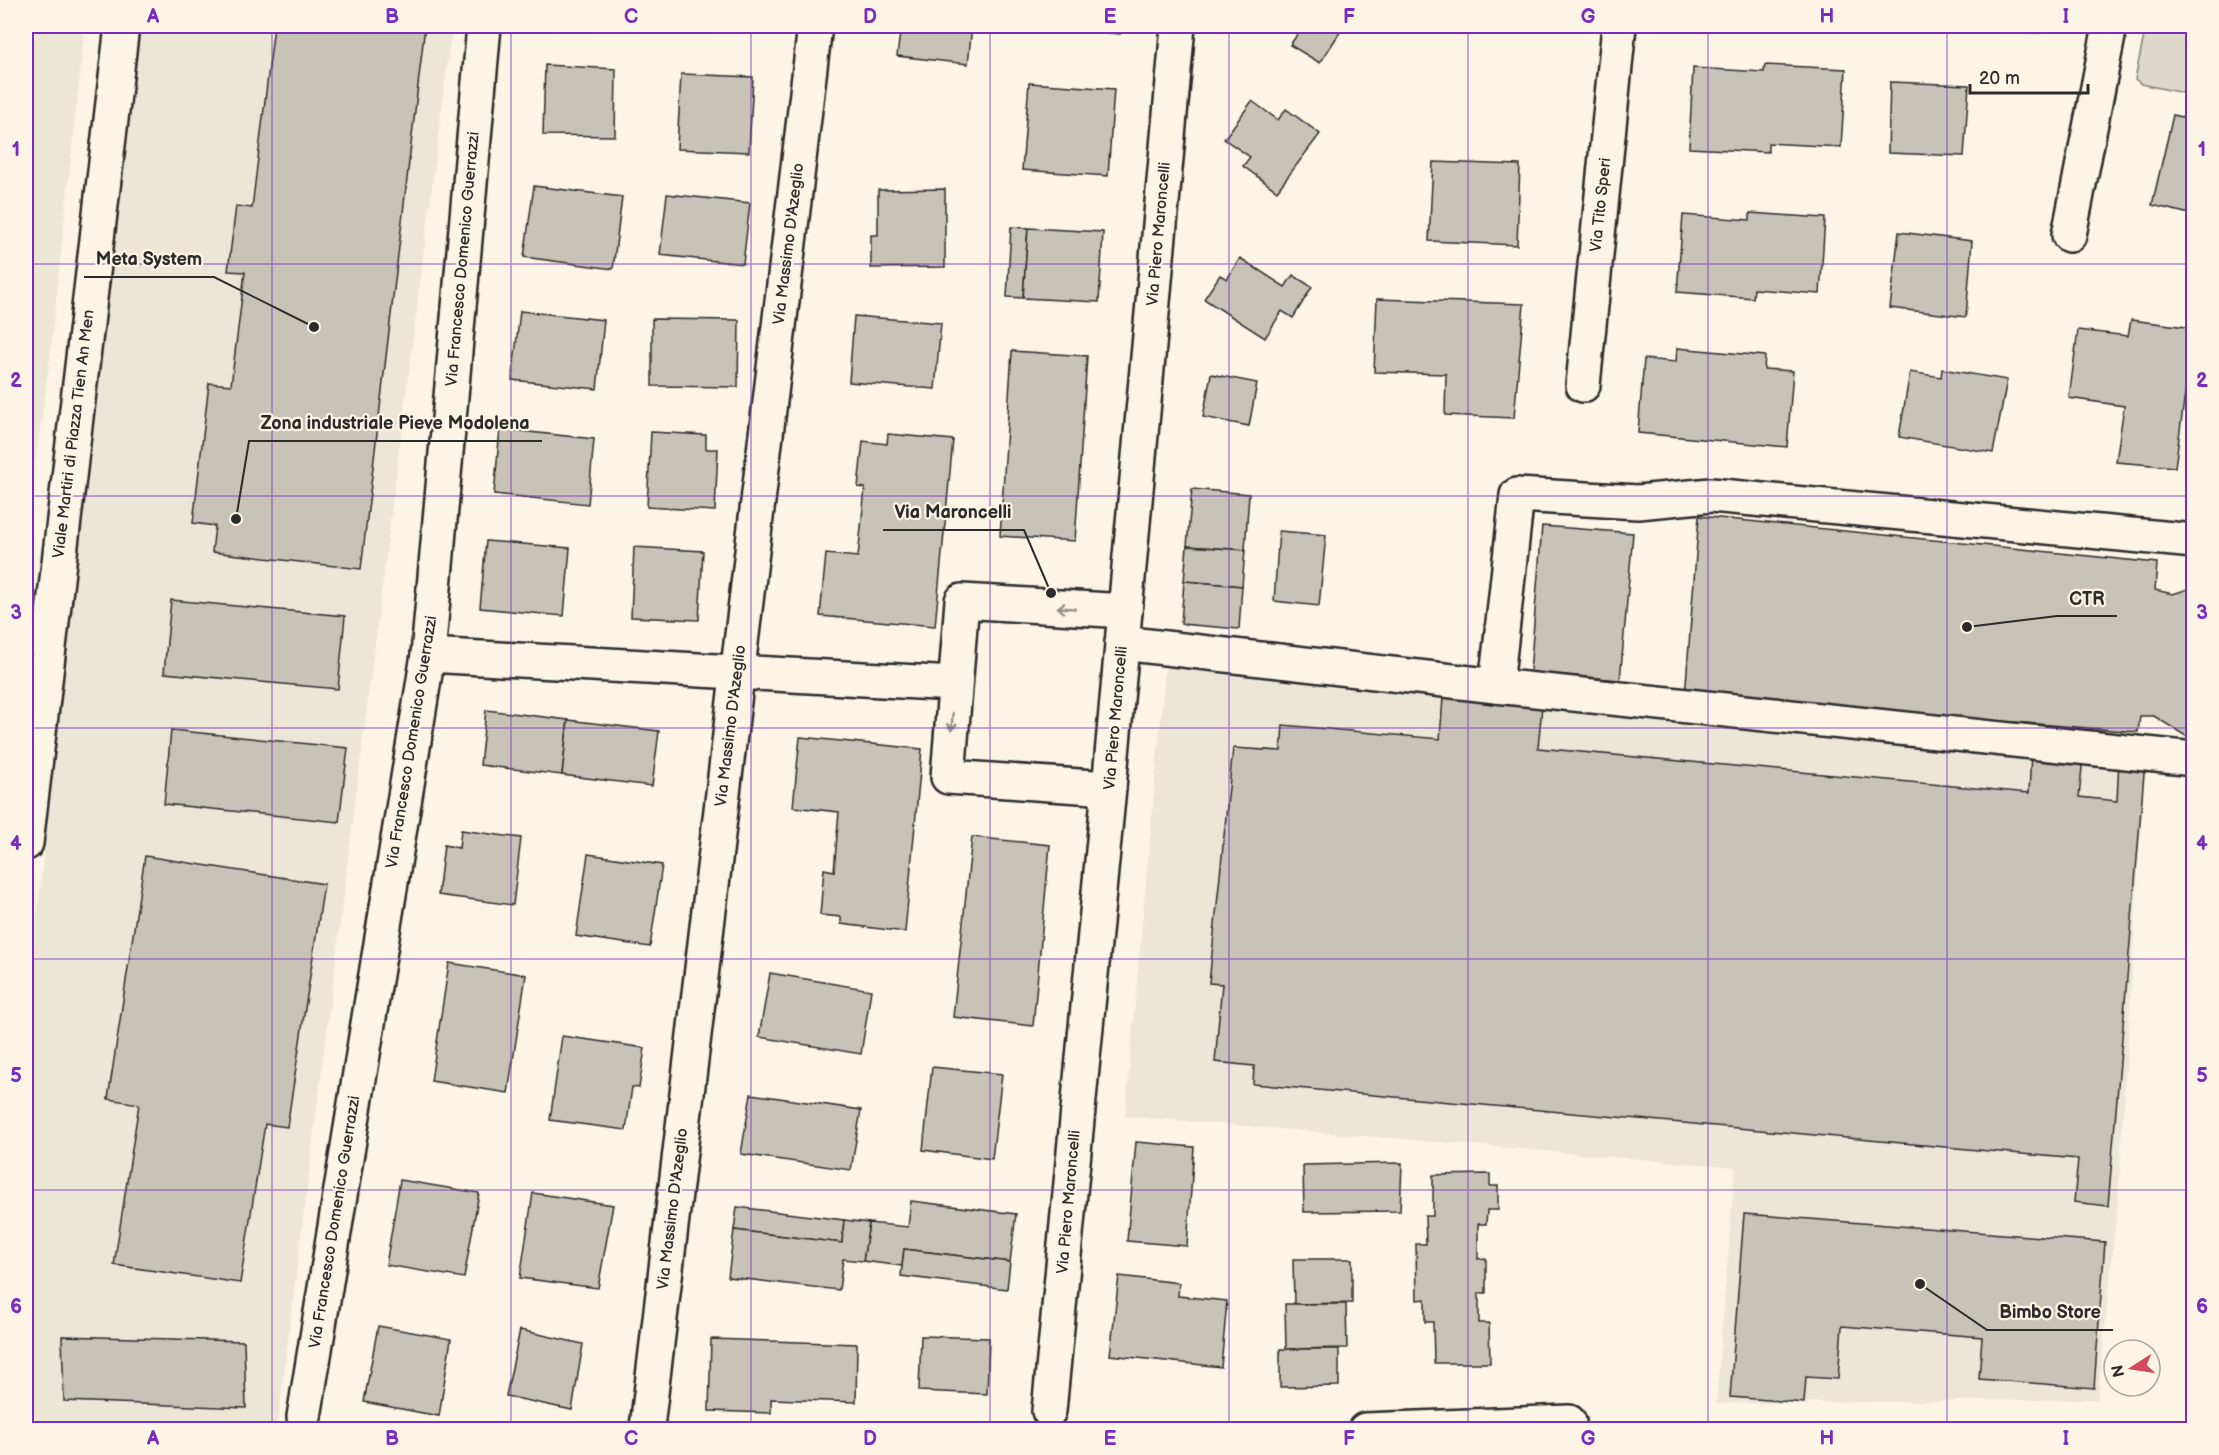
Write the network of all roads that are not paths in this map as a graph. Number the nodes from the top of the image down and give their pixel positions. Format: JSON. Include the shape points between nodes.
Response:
{"nodes":[{"id":1,"x":122,"y":26,"type":"edge"},
{"id":2,"x":484,"y":26,"type":"edge"},
{"id":3,"x":815,"y":26,"type":"edge"},
{"id":4,"x":1178,"y":26,"type":"edge"},
{"id":5,"x":1619,"y":26,"type":"edge"},
{"id":6,"x":2110,"y":26,"type":"edge"},
{"id":7,"x":2069,"y":235,"type":"dead end"},
{"id":8,"x":1583,"y":385,"type":"dead end"},
{"id":9,"x":2193,"y":541,"type":"edge"},
{"id":10,"x":1124,"y":627,"type":"junction"},
{"id":11,"x":428,"y":655,"type":"junction"},
{"id":12,"x":738,"y":671,"type":"junction"},
{"id":13,"x":954,"y":684,"type":"junction"},
{"id":14,"x":1496,"y":686,"type":"junction"},
{"id":15,"x":2193,"y":759,"type":"edge"},
{"id":16,"x":1109,"y":788,"type":"junction"},
{"id":17,"x":26,"y":843,"type":"edge"},
{"id":18,"x":1036,"y":1414,"type":"road end"},
{"id":19,"x":304,"y":1417,"type":"dead end"},
{"id":20,"x":1569,"y":1422,"type":"dead end"},
{"id":21,"x":647,"y":1427,"type":"dead end"},
{"id":22,"x":1386,"y":1429,"type":"edge"}],
"edges":[{"from":1,"to":17,"type":"street","name":"Viale Martiri di Piazza Tien An Men"},
{"from":2,"to":11,"type":"street","name":"Via Francesco Domenico Guerrazzi"},
{"from":3,"to":12,"type":"street","name":"Via Massimo D'Azeglio"},
{"from":4,"to":10,"type":"street","name":"Via Piero Maroncelli"},
{"from":5,"to":8,"type":"street","name":"Via Tito Speri"},
{"from":6,"to":7,"type":"street"},
{"from":9,"to":14,"type":"street","via":[[1711,495],[1638,502],[1516,495]]},
{"from":10,"to":13,"type":"street","one_way":true,"via":[[962,601]]},
{"from":10,"to":14,"type":"street"},
{"from":10,"to":16,"type":"street","name":"Via Piero Maroncelli"},
{"from":11,"to":12,"type":"street"},
{"from":11,"to":19,"type":"street","name":"Via Francesco Domenico Guerrazzi"},
{"from":12,"to":13,"type":"street"},
{"from":12,"to":21,"type":"street","name":"Via Massimo D'Azeglio"},
{"from":13,"to":16,"type":"street","one_way":true,"via":[[948,777]]},
{"from":14,"to":15,"type":"street"},
{"from":16,"to":18,"type":"street","name":"Via Piero Maroncelli"},
{"from":20,"to":22,"type":"street"}]}
